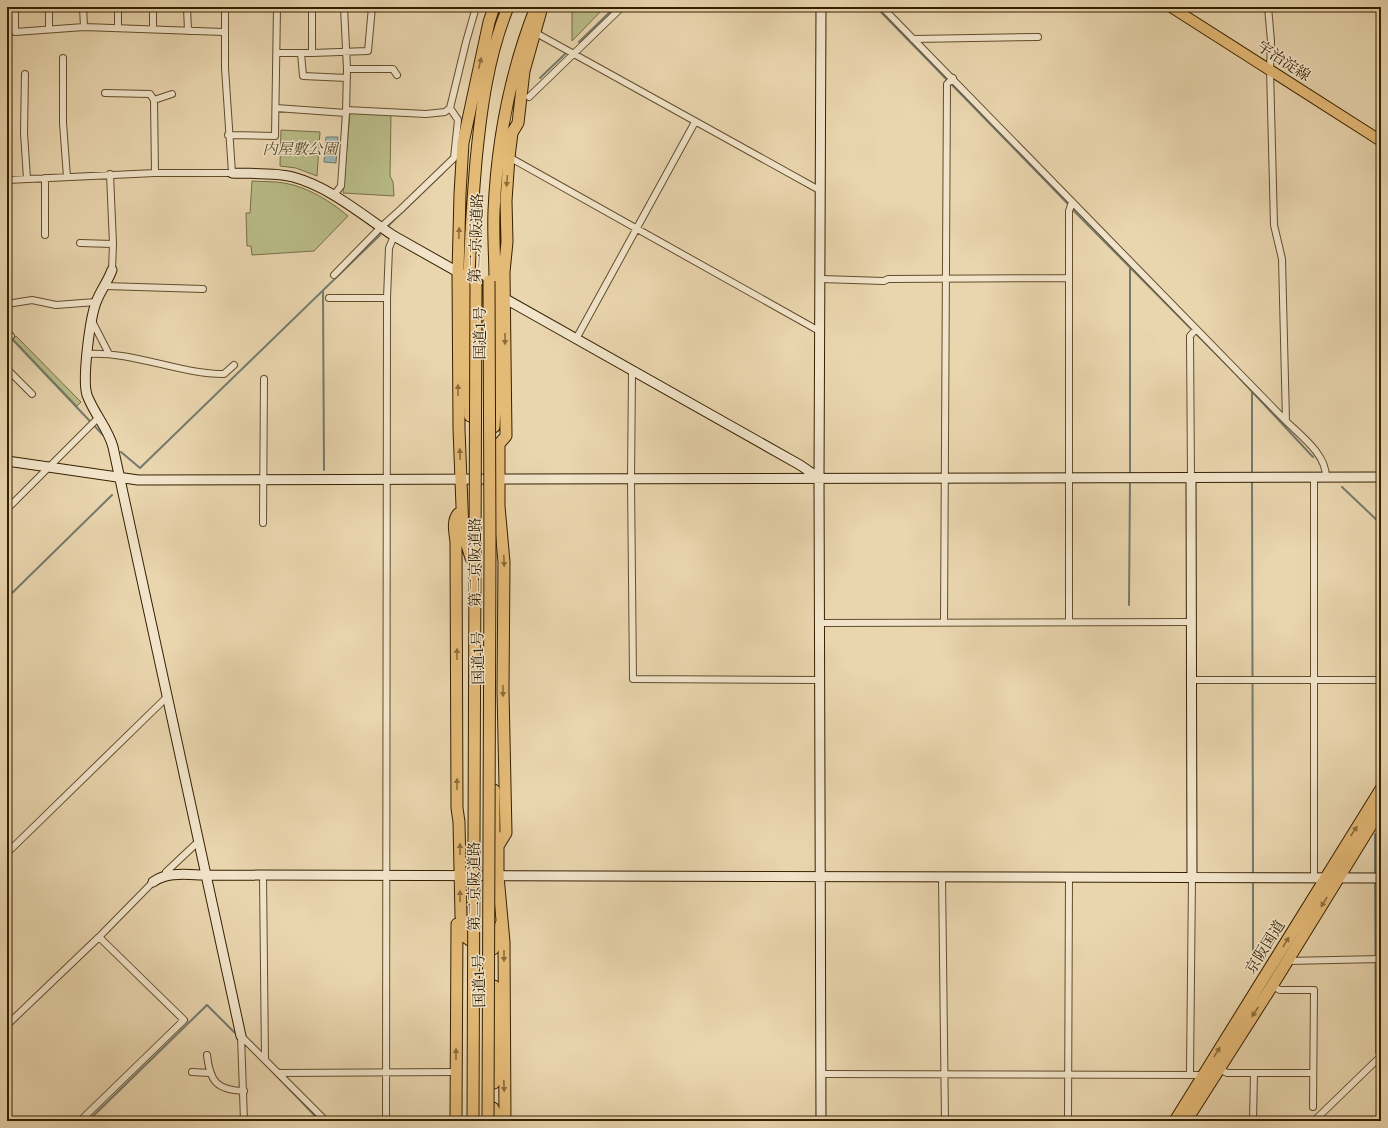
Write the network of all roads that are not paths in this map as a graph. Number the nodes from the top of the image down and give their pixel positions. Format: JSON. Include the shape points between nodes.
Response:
{"nodes":[{"id":1,"x":15,"y":7,"type":"edge"},
{"id":2,"x":49,"y":7,"type":"edge"},
{"id":3,"x":83,"y":7,"type":"edge"},
{"id":4,"x":118,"y":7,"type":"edge"},
{"id":5,"x":153,"y":7,"type":"edge"},
{"id":6,"x":187,"y":7,"type":"edge"},
{"id":7,"x":224,"y":7,"type":"edge"},
{"id":8,"x":277,"y":7,"type":"edge"},
{"id":9,"x":312,"y":7,"type":"edge"},
{"id":10,"x":344,"y":7,"type":"edge"},
{"id":11,"x":372,"y":7,"type":"edge"},
{"id":12,"x":476,"y":7,"type":"edge"},
{"id":13,"x":494,"y":7,"type":"edge"},
{"id":14,"x":508,"y":7,"type":"edge"},
{"id":15,"x":513,"y":7,"type":"edge"},
{"id":16,"x":528,"y":7,"type":"edge"},
{"id":17,"x":536,"y":7,"type":"edge"},
{"id":18,"x":542,"y":7,"type":"edge"},
{"id":19,"x":622,"y":7,"type":"edge"},
{"id":20,"x":821,"y":7,"type":"edge"},
{"id":21,"x":882,"y":7,"type":"edge"},
{"id":22,"x":1171,"y":7,"type":"edge"},
{"id":23,"x":1268,"y":7,"type":"edge"},
{"id":24,"x":84,"y":27,"type":"junction"},
{"id":25,"x":118,"y":28,"type":"junction"},
{"id":26,"x":49,"y":29,"type":"junction"},
{"id":27,"x":153,"y":29,"type":"junction"},
{"id":28,"x":188,"y":31,"type":"junction"},
{"id":29,"x":224,"y":32,"type":"junction"},
{"id":30,"x":536,"y":34,"type":"junction"},
{"id":31,"x":1038,"y":37,"type":"dead end"},
{"id":32,"x":913,"y":39,"type":"junction"},
{"id":33,"x":521,"y":45,"type":"junction"},
{"id":34,"x":278,"y":53,"type":"junction"},
{"id":35,"x":312,"y":53,"type":"junction"},
{"id":36,"x":346,"y":53,"type":"junction"},
{"id":37,"x":301,"y":54,"type":"junction"},
{"id":38,"x":573,"y":54,"type":"junction"},
{"id":39,"x":63,"y":58,"type":"dead end"},
{"id":40,"x":347,"y":69,"type":"junction"},
{"id":41,"x":1270,"y":69,"type":"junction"},
{"id":42,"x":25,"y":74,"type":"dead end"},
{"id":43,"x":397,"y":75,"type":"dead end"},
{"id":44,"x":347,"y":78,"type":"junction"},
{"id":45,"x":952,"y":78,"type":"junction"},
{"id":46,"x":105,"y":93,"type":"dead end"},
{"id":47,"x":172,"y":94,"type":"dead end"},
{"id":48,"x":529,"y":97,"type":"dead end"},
{"id":49,"x":154,"y":100,"type":"junction"},
{"id":50,"x":276,"y":108,"type":"junction"},
{"id":51,"x":450,"y":108,"type":"junction"},
{"id":52,"x":346,"y":112,"type":"junction"},
{"id":53,"x":695,"y":122,"type":"junction"},
{"id":54,"x":512,"y":133,"type":"junction"},
{"id":55,"x":228,"y":135,"type":"junction"},
{"id":56,"x":1381,"y":141,"type":"edge"},
{"id":57,"x":509,"y":157,"type":"junction"},
{"id":58,"x":155,"y":173,"type":"junction"},
{"id":59,"x":232,"y":173,"type":"junction"},
{"id":60,"x":110,"y":174,"type":"junction"},
{"id":61,"x":67,"y":177,"type":"junction"},
{"id":62,"x":45,"y":178,"type":"junction"},
{"id":63,"x":475,"y":178,"type":"junction"},
{"id":64,"x":27,"y":179,"type":"junction"},
{"id":65,"x":7,"y":180,"type":"edge"},
{"id":66,"x":821,"y":191,"type":"junction"},
{"id":67,"x":460,"y":194,"type":"junction"},
{"id":68,"x":333,"y":196,"type":"junction"},
{"id":69,"x":1072,"y":202,"type":"junction"},
{"id":70,"x":494,"y":212,"type":"junction"},
{"id":71,"x":380,"y":227,"type":"junction"},
{"id":72,"x":636,"y":228,"type":"junction"},
{"id":73,"x":45,"y":235,"type":"dead end"},
{"id":74,"x":394,"y":236,"type":"junction"},
{"id":75,"x":80,"y":243,"type":"dead end"},
{"id":76,"x":114,"y":244,"type":"junction"},
{"id":77,"x":112,"y":270,"type":"joint"},
{"id":78,"x":458,"y":272,"type":"junction"},
{"id":79,"x":504,"y":272,"type":"junction"},
{"id":80,"x":334,"y":275,"type":"dead end"},
{"id":81,"x":1069,"y":278,"type":"junction"},
{"id":82,"x":470,"y":279,"type":"junction"},
{"id":83,"x":821,"y":279,"type":"junction"},
{"id":84,"x":946,"y":279,"type":"junction"},
{"id":85,"x":105,"y":286,"type":"junction"},
{"id":86,"x":203,"y":289,"type":"dead end"},
{"id":87,"x":495,"y":294,"type":"junction"},
{"id":88,"x":329,"y":298,"type":"dead end"},
{"id":89,"x":387,"y":298,"type":"junction"},
{"id":90,"x":505,"y":300,"type":"junction"},
{"id":91,"x":96,"y":302,"type":"junction"},
{"id":92,"x":7,"y":304,"type":"edge"},
{"id":93,"x":92,"y":322,"type":"junction"},
{"id":94,"x":1196,"y":328,"type":"junction"},
{"id":95,"x":7,"y":332,"type":"edge"},
{"id":96,"x":820,"y":332,"type":"junction"},
{"id":97,"x":576,"y":339,"type":"junction"},
{"id":98,"x":7,"y":340,"type":"edge"},
{"id":99,"x":87,"y":354,"type":"junction"},
{"id":100,"x":109,"y":354,"type":"junction"},
{"id":101,"x":234,"y":365,"type":"dead end"},
{"id":102,"x":7,"y":369,"type":"edge"},
{"id":103,"x":632,"y":372,"type":"junction"},
{"id":104,"x":264,"y":379,"type":"dead end"},
{"id":105,"x":32,"y":394,"type":"dead end"},
{"id":106,"x":495,"y":410,"type":"junction"},
{"id":107,"x":470,"y":413,"type":"junction"},
{"id":108,"x":99,"y":417,"type":"junction"},
{"id":109,"x":1286,"y":421,"type":"junction"},
{"id":110,"x":459,"y":428,"type":"junction"},
{"id":111,"x":499,"y":444,"type":"junction"},
{"id":112,"x":7,"y":461,"type":"edge"},
{"id":113,"x":50,"y":466,"type":"junction"},
{"id":114,"x":119,"y":477,"type":"junction"},
{"id":115,"x":819,"y":478,"type":"junction"},
{"id":116,"x":945,"y":478,"type":"junction"},
{"id":117,"x":1069,"y":478,"type":"junction"},
{"id":118,"x":1191,"y":478,"type":"junction"},
{"id":119,"x":1314,"y":478,"type":"junction"},
{"id":120,"x":1326,"y":478,"type":"junction"},
{"id":121,"x":1381,"y":478,"type":"edge"},
{"id":122,"x":264,"y":479,"type":"junction"},
{"id":123,"x":386,"y":479,"type":"junction"},
{"id":124,"x":466,"y":480,"type":"junction"},
{"id":125,"x":496,"y":480,"type":"junction"},
{"id":126,"x":631,"y":480,"type":"junction"},
{"id":127,"x":7,"y":509,"type":"edge"},
{"id":128,"x":461,"y":510,"type":"junction"},
{"id":129,"x":263,"y":523,"type":"dead end"},
{"id":130,"x":503,"y":531,"type":"junction"},
{"id":131,"x":491,"y":549,"type":"junction"},
{"id":132,"x":471,"y":558,"type":"junction"},
{"id":133,"x":944,"y":622,"type":"junction"},
{"id":134,"x":1069,"y":622,"type":"junction"},
{"id":135,"x":1191,"y":622,"type":"junction"},
{"id":136,"x":820,"y":623,"type":"junction"},
{"id":137,"x":820,"y":680,"type":"junction"},
{"id":138,"x":1191,"y":680,"type":"junction"},
{"id":139,"x":1314,"y":680,"type":"junction"},
{"id":140,"x":1381,"y":680,"type":"edge"},
{"id":141,"x":168,"y":696,"type":"junction"},
{"id":142,"x":1381,"y":789,"type":"edge"},
{"id":143,"x":471,"y":808,"type":"junction"},
{"id":144,"x":1381,"y":809,"type":"edge"},
{"id":145,"x":459,"y":822,"type":"junction"},
{"id":146,"x":495,"y":822,"type":"junction"},
{"id":147,"x":199,"y":841,"type":"junction"},
{"id":148,"x":498,"y":846,"type":"junction"},
{"id":149,"x":7,"y":853,"type":"edge"},
{"id":150,"x":166,"y":872,"type":"dead end"},
{"id":151,"x":207,"y":875,"type":"junction"},
{"id":152,"x":263,"y":875,"type":"junction"},
{"id":153,"x":465,"y":875,"type":"junction"},
{"id":154,"x":385,"y":876,"type":"junction"},
{"id":155,"x":495,"y":876,"type":"junction"},
{"id":156,"x":820,"y":876,"type":"junction"},
{"id":157,"x":942,"y":876,"type":"junction"},
{"id":158,"x":1069,"y":876,"type":"junction"},
{"id":159,"x":1192,"y":877,"type":"junction"},
{"id":160,"x":1314,"y":877,"type":"junction"},
{"id":161,"x":1326,"y":877,"type":"junction"},
{"id":162,"x":1339,"y":877,"type":"junction"},
{"id":163,"x":1381,"y":878,"type":"edge"},
{"id":164,"x":153,"y":882,"type":"joint"},
{"id":165,"x":461,"y":916,"type":"junction"},
{"id":166,"x":502,"y":922,"type":"junction"},
{"id":167,"x":99,"y":937,"type":"junction"},
{"id":168,"x":471,"y":941,"type":"junction"},
{"id":169,"x":493,"y":949,"type":"junction"},
{"id":170,"x":1381,"y":959,"type":"edge"},
{"id":171,"x":1287,"y":961,"type":"junction"},
{"id":172,"x":1272,"y":986,"type":"junction"},
{"id":173,"x":7,"y":1025,"type":"edge"},
{"id":174,"x":241,"y":1036,"type":"junction"},
{"id":175,"x":207,"y":1055,"type":"dead end"},
{"id":176,"x":1381,"y":1056,"type":"edge"},
{"id":177,"x":265,"y":1060,"type":"junction"},
{"id":178,"x":1219,"y":1069,"type":"junction"},
{"id":179,"x":192,"y":1072,"type":"dead end"},
{"id":180,"x":456,"y":1072,"type":"junction"},
{"id":181,"x":210,"y":1073,"type":"junction"},
{"id":182,"x":279,"y":1073,"type":"junction"},
{"id":183,"x":386,"y":1073,"type":"junction"},
{"id":184,"x":944,"y":1073,"type":"junction"},
{"id":185,"x":1068,"y":1073,"type":"junction"},
{"id":186,"x":1254,"y":1073,"type":"junction"},
{"id":187,"x":1313,"y":1073,"type":"junction"},
{"id":188,"x":820,"y":1074,"type":"junction"},
{"id":189,"x":1190,"y":1074,"type":"junction"},
{"id":190,"x":1203,"y":1074,"type":"junction"},
{"id":191,"x":244,"y":1091,"type":"junction"},
{"id":192,"x":1313,"y":1107,"type":"dead end"},
{"id":193,"x":493,"y":1108,"type":"junction"},
{"id":194,"x":470,"y":1120,"type":"edge"},
{"id":195,"x":80,"y":1121,"type":"edge"},
{"id":196,"x":244,"y":1121,"type":"edge"},
{"id":197,"x":326,"y":1121,"type":"edge"},
{"id":198,"x":386,"y":1121,"type":"edge"},
{"id":199,"x":456,"y":1121,"type":"edge"},
{"id":200,"x":488,"y":1121,"type":"edge"},
{"id":201,"x":493,"y":1121,"type":"edge"},
{"id":202,"x":498,"y":1121,"type":"edge"},
{"id":203,"x":505,"y":1121,"type":"edge"},
{"id":204,"x":821,"y":1121,"type":"edge"},
{"id":205,"x":945,"y":1121,"type":"edge"},
{"id":206,"x":1068,"y":1121,"type":"edge"},
{"id":207,"x":1183,"y":1121,"type":"edge"},
{"id":208,"x":1253,"y":1121,"type":"edge"},
{"id":209,"x":1314,"y":1121,"type":"edge"}],
"edges":[{"from":1,"to":26,"type":"street","via":[[15,32]]},
{"from":2,"to":26,"type":"street"},
{"from":3,"to":24,"type":"street"},
{"from":4,"to":25,"type":"street"},
{"from":5,"to":27,"type":"street"},
{"from":6,"to":28,"type":"street"},
{"from":7,"to":29,"type":"street"},
{"from":8,"to":34,"type":"street"},
{"from":9,"to":35,"type":"street"},
{"from":10,"to":36,"type":"street"},
{"from":11,"to":36,"type":"street","via":[[368,51]]},
{"from":12,"to":51,"type":"street"},
{"from":67,"to":13,"type":"highway","one_way":true,"via":[[463,144]]},
{"from":14,"to":63,"type":"highway","name":"国道1号","via":[[489,70],[480,119]]},
{"from":15,"to":194,"type":"highway","name":"第二京阪道路","bridge":true,"via":[[488,106],[479,188],[476,279]]},
{"from":16,"to":200,"type":"highway","name":"第二京阪道路","bridge":true,"via":[[506,84],[491,197]]},
{"from":17,"to":33,"type":"highway","name":"国道1号"},
{"from":18,"to":30,"type":"highway"},
{"from":19,"to":38,"type":"street"},
{"from":20,"to":66,"type":"street"},
{"from":21,"to":32,"type":"street"},
{"from":22,"to":41,"type":"main road","name":"宇治淀線"},
{"from":23,"to":41,"type":"street"},
{"from":24,"to":25,"type":"street"},
{"from":24,"to":26,"type":"street"},
{"from":25,"to":27,"type":"street"},
{"from":27,"to":28,"type":"street"},
{"from":28,"to":29,"type":"street"},
{"from":29,"to":55,"type":"street"},
{"from":30,"to":38,"type":"street"},
{"from":30,"to":54,"type":"highway","via":[[524,71],[518,123]]},
{"from":31,"to":32,"type":"street"},
{"from":32,"to":45,"type":"street"},
{"from":33,"to":54,"type":"highway","via":[[515,81],[517,99]]},
{"from":33,"to":70,"type":"highway","name":"国道1号","via":[[503,123]]},
{"from":34,"to":37,"type":"street"},
{"from":34,"to":50,"type":"street"},
{"from":35,"to":36,"type":"street"},
{"from":35,"to":37,"type":"street"},
{"from":36,"to":40,"type":"street"},
{"from":37,"to":44,"type":"street","via":[[303,76]]},
{"from":38,"to":48,"type":"street"},
{"from":38,"to":53,"type":"street"},
{"from":39,"to":61,"type":"street","via":[[63,123]]},
{"from":40,"to":43,"type":"street","via":[[393,69]]},
{"from":40,"to":44,"type":"street"},
{"from":41,"to":56,"type":"main road","name":"宇治淀線"},
{"from":41,"to":109,"type":"street","via":[[1274,225],[1282,259]]},
{"from":42,"to":64,"type":"street","via":[[24,133]]},
{"from":44,"to":52,"type":"street"},
{"from":45,"to":69,"type":"street"},
{"from":45,"to":84,"type":"street","via":[[947,84]]},
{"from":46,"to":49,"type":"street","via":[[150,94]]},
{"from":47,"to":49,"type":"street"},
{"from":49,"to":58,"type":"street"},
{"from":50,"to":52,"type":"street"},
{"from":50,"to":55,"type":"street","via":[[275,136]]},
{"from":51,"to":52,"type":"street","via":[[445,112],[426,114]]},
{"from":51,"to":71,"type":"street","via":[[458,120],[454,158]]},
{"from":52,"to":68,"type":"street","via":[[341,186]]},
{"from":53,"to":66,"type":"street"},
{"from":53,"to":72,"type":"street"},
{"from":54,"to":57,"type":"highway"},
{"from":55,"to":59,"type":"street"},
{"from":57,"to":72,"type":"street"},
{"from":57,"to":79,"type":"highway","one_way":true},
{"from":58,"to":59,"type":"street"},
{"from":58,"to":60,"type":"street"},
{"from":59,"to":68,"type":"street","via":[[293,176]]},
{"from":60,"to":61,"type":"street"},
{"from":60,"to":76,"type":"street"},
{"from":61,"to":62,"type":"street"},
{"from":62,"to":64,"type":"street"},
{"from":62,"to":73,"type":"street"},
{"from":63,"to":67,"type":"highway"},
{"from":63,"to":82,"type":"highway","name":"国道1号"},
{"from":64,"to":65,"type":"street"},
{"from":66,"to":83,"type":"street"},
{"from":78,"to":67,"type":"highway","one_way":true},
{"from":68,"to":71,"type":"street"},
{"from":69,"to":81,"type":"street","via":[[1068,211]]},
{"from":69,"to":94,"type":"street"},
{"from":70,"to":79,"type":"highway","via":[[501,239]]},
{"from":70,"to":87,"type":"highway","name":"国道1号"},
{"from":71,"to":74,"type":"street"},
{"from":71,"to":80,"type":"street"},
{"from":72,"to":96,"type":"street"},
{"from":72,"to":97,"type":"street"},
{"from":74,"to":78,"type":"street"},
{"from":74,"to":89,"type":"street","via":[[389,248]]},
{"from":75,"to":76,"type":"street"},
{"from":76,"to":77,"type":"street"},
{"from":77,"to":85,"type":"street"},
{"from":78,"to":82,"type":"street"},
{"from":110,"to":78,"type":"highway","one_way":true},
{"from":79,"to":90,"type":"highway"},
{"from":81,"to":84,"type":"street"},
{"from":81,"to":117,"type":"street"},
{"from":82,"to":87,"type":"street"},
{"from":82,"to":107,"type":"highway","name":"国道1号"},
{"from":83,"to":84,"type":"street"},
{"from":83,"to":96,"type":"street"},
{"from":84,"to":116,"type":"street"},
{"from":85,"to":86,"type":"street"},
{"from":85,"to":91,"type":"street"},
{"from":87,"to":90,"type":"street"},
{"from":87,"to":106,"type":"highway","name":"国道1号"},
{"from":88,"to":89,"type":"street"},
{"from":89,"to":123,"type":"street"},
{"from":90,"to":97,"type":"street"},
{"from":90,"to":111,"type":"highway","one_way":true,"via":[[506,436]]},
{"from":91,"to":92,"type":"street","via":[[56,305],[32,300]]},
{"from":91,"to":93,"type":"street"},
{"from":93,"to":99,"type":"street"},
{"from":93,"to":100,"type":"street"},
{"from":94,"to":109,"type":"street"},
{"from":94,"to":118,"type":"street","via":[[1190,336]]},
{"from":95,"to":98,"type":"street","via":[[11,336]]},
{"from":96,"to":115,"type":"street"},
{"from":97,"to":103,"type":"street"},
{"from":99,"to":100,"type":"street"},
{"from":99,"to":108,"type":"street","via":[[87,392]]},
{"from":100,"to":101,"type":"street","via":[[205,374],[224,374]]},
{"from":102,"to":105,"type":"street"},
{"from":103,"to":115,"type":"street"},
{"from":103,"to":126,"type":"street"},
{"from":104,"to":122,"type":"street"},
{"from":106,"to":111,"type":"highway"},
{"from":106,"to":125,"type":"highway","name":"国道1号"},
{"from":107,"to":110,"type":"highway"},
{"from":107,"to":124,"type":"highway","name":"国道1号"},
{"from":108,"to":113,"type":"street"},
{"from":108,"to":114,"type":"street","via":[[109,433]]},
{"from":109,"to":120,"type":"street","via":[[1319,455],[1326,467]]},
{"from":124,"to":110,"type":"highway","one_way":true},
{"from":111,"to":125,"type":"highway"},
{"from":112,"to":113,"type":"street"},
{"from":113,"to":114,"type":"street"},
{"from":113,"to":127,"type":"street"},
{"from":114,"to":122,"type":"street","via":[[138,480]]},
{"from":114,"to":141,"type":"street"},
{"from":115,"to":116,"type":"street"},
{"from":115,"to":126,"type":"street"},
{"from":115,"to":136,"type":"street"},
{"from":116,"to":117,"type":"street"},
{"from":116,"to":133,"type":"street"},
{"from":117,"to":118,"type":"street"},
{"from":117,"to":134,"type":"street"},
{"from":118,"to":119,"type":"street"},
{"from":118,"to":135,"type":"street"},
{"from":119,"to":120,"type":"street"},
{"from":119,"to":139,"type":"street"},
{"from":120,"to":121,"type":"street"},
{"from":122,"to":123,"type":"street"},
{"from":122,"to":129,"type":"street"},
{"from":123,"to":124,"type":"street"},
{"from":123,"to":154,"type":"street"},
{"from":124,"to":125,"type":"street"},
{"from":124,"to":128,"type":"highway"},
{"from":124,"to":132,"type":"highway","name":"国道1号"},
{"from":125,"to":126,"type":"street"},
{"from":125,"to":130,"type":"highway"},
{"from":125,"to":131,"type":"highway","name":"国道1号"},
{"from":126,"to":137,"type":"street","via":[[633,679]]},
{"from":128,"to":132,"type":"highway","via":[[462,532]]},
{"from":145,"to":128,"type":"highway","one_way":true,"via":[[454,530],[455,519]]},
{"from":130,"to":131,"type":"highway"},
{"from":130,"to":148,"type":"highway","one_way":true,"via":[[506,834]]},
{"from":131,"to":146,"type":"highway","name":"国道1号"},
{"from":132,"to":143,"type":"highway","name":"国道1号"},
{"from":133,"to":134,"type":"street"},
{"from":133,"to":136,"type":"street"},
{"from":134,"to":135,"type":"street"},
{"from":135,"to":138,"type":"street"},
{"from":136,"to":137,"type":"street"},
{"from":137,"to":156,"type":"street"},
{"from":138,"to":139,"type":"street"},
{"from":138,"to":159,"type":"street"},
{"from":139,"to":140,"type":"street"},
{"from":139,"to":160,"type":"street"},
{"from":141,"to":147,"type":"street"},
{"from":141,"to":149,"type":"street"},
{"from":161,"to":142,"type":"highway","name":"京阪国道","one_way":true},
{"from":143,"to":145,"type":"highway"},
{"from":143,"to":153,"type":"highway","name":"国道1号"},
{"from":144,"to":162,"type":"highway","name":"京阪国道"},
{"from":153,"to":145,"type":"highway","one_way":true},
{"from":146,"to":148,"type":"highway"},
{"from":146,"to":155,"type":"highway","name":"国道1号"},
{"from":147,"to":150,"type":"street"},
{"from":147,"to":151,"type":"street"},
{"from":148,"to":155,"type":"highway"},
{"from":151,"to":152,"type":"street"},
{"from":151,"to":164,"type":"street","via":[[170,875]]},
{"from":151,"to":174,"type":"street"},
{"from":152,"to":154,"type":"street"},
{"from":152,"to":177,"type":"street"},
{"from":153,"to":154,"type":"street"},
{"from":153,"to":155,"type":"street"},
{"from":165,"to":153,"type":"highway","one_way":true},
{"from":153,"to":168,"type":"highway","name":"国道1号"},
{"from":154,"to":183,"type":"street"},
{"from":155,"to":156,"type":"street"},
{"from":155,"to":166,"type":"highway"},
{"from":155,"to":169,"type":"highway","name":"国道1号"},
{"from":156,"to":157,"type":"street"},
{"from":156,"to":188,"type":"street"},
{"from":157,"to":158,"type":"street"},
{"from":157,"to":184,"type":"street"},
{"from":158,"to":159,"type":"street"},
{"from":158,"to":185,"type":"street"},
{"from":159,"to":160,"type":"street"},
{"from":159,"to":189,"type":"street"},
{"from":160,"to":161,"type":"street"},
{"from":161,"to":162,"type":"street"},
{"from":190,"to":161,"type":"highway","name":"京阪国道","one_way":true},
{"from":162,"to":163,"type":"street"},
{"from":162,"to":171,"type":"highway","name":"京阪国道","one_way":true},
{"from":164,"to":167,"type":"street"},
{"from":165,"to":168,"type":"highway","via":[[464,936]]},
{"from":180,"to":165,"type":"highway","one_way":true,"via":[[456,926]]},
{"from":166,"to":169,"type":"highway"},
{"from":166,"to":203,"type":"highway","one_way":true},
{"from":167,"to":173,"type":"street"},
{"from":167,"to":195,"type":"street","via":[[184,1020]]},
{"from":168,"to":194,"type":"highway","name":"国道1号"},
{"from":169,"to":193,"type":"highway","name":"国道1号"},
{"from":170,"to":171,"type":"street"},
{"from":171,"to":172,"type":"highway","name":"京阪国道"},
{"from":172,"to":178,"type":"highway","name":"京阪国道","one_way":true},
{"from":172,"to":187,"type":"street","via":[[1280,990],[1314,990]]},
{"from":174,"to":177,"type":"street"},
{"from":174,"to":191,"type":"street"},
{"from":175,"to":181,"type":"street"},
{"from":176,"to":209,"type":"street"},
{"from":177,"to":182,"type":"street"},
{"from":178,"to":186,"type":"street","via":[[1226,1073]]},
{"from":178,"to":207,"type":"highway","name":"京阪国道"},
{"from":179,"to":181,"type":"street"},
{"from":180,"to":183,"type":"street"},
{"from":180,"to":199,"type":"highway"},
{"from":181,"to":191,"type":"street","via":[[216,1084],[227,1090]]},
{"from":182,"to":183,"type":"street"},
{"from":182,"to":197,"type":"street"},
{"from":183,"to":198,"type":"street"},
{"from":184,"to":185,"type":"street"},
{"from":184,"to":188,"type":"street"},
{"from":184,"to":205,"type":"street"},
{"from":185,"to":189,"type":"street"},
{"from":185,"to":206,"type":"street"},
{"from":186,"to":187,"type":"street"},
{"from":186,"to":208,"type":"street"},
{"from":187,"to":192,"type":"street"},
{"from":188,"to":204,"type":"street"},
{"from":189,"to":190,"type":"street"},
{"from":190,"to":207,"type":"highway","name":"京阪国道"},
{"from":191,"to":196,"type":"street"},
{"from":193,"to":201,"type":"highway","name":"国道1号"},
{"from":193,"to":202,"type":"highway"}]}
